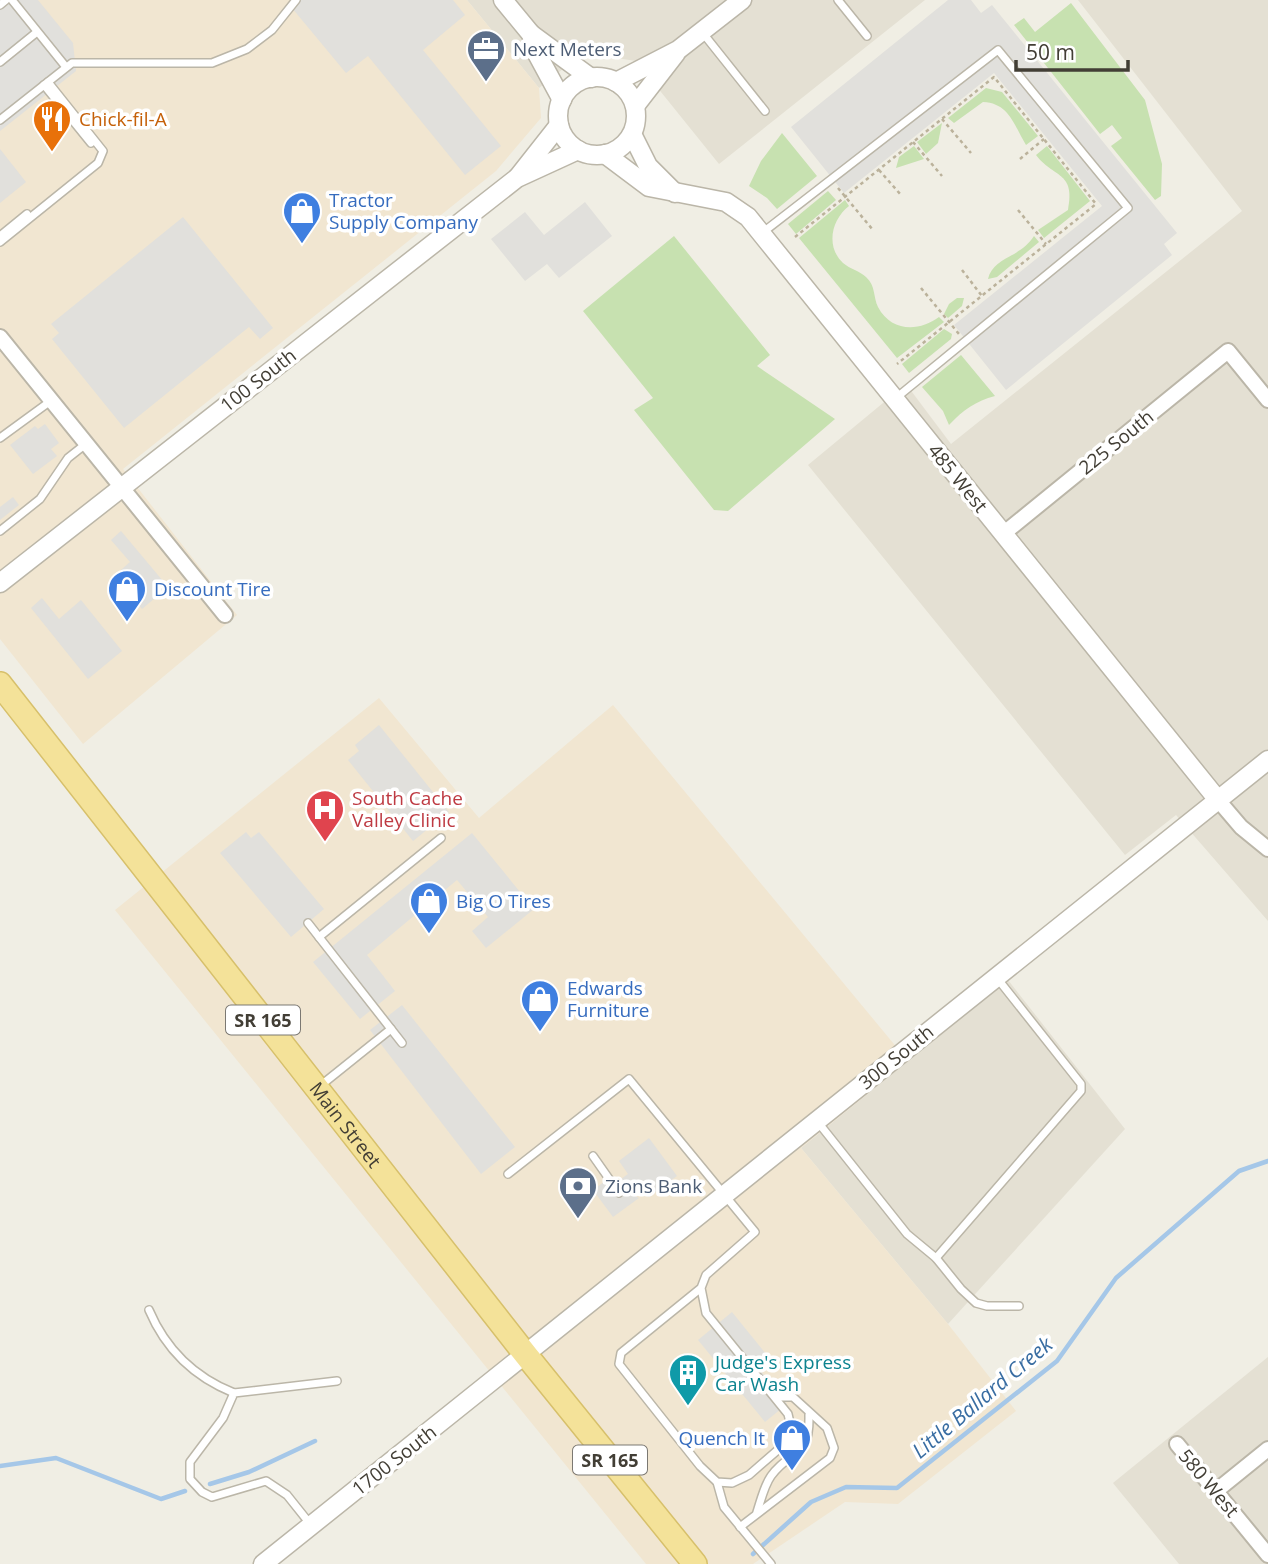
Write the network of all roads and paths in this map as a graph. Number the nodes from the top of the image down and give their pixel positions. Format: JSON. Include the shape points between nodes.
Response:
{"nodes":[{"id":1,"x":6,"y":0,"type":"edge"},
{"id":2,"x":12,"y":0,"type":"edge"},
{"id":3,"x":296,"y":0,"type":"edge"},
{"id":4,"x":504,"y":0,"type":"edge"},
{"id":5,"x":742,"y":0,"type":"edge"},
{"id":6,"x":838,"y":0,"type":"edge"},
{"id":7,"x":0,"y":5,"type":"edge"},
{"id":8,"x":37,"y":32,"type":"junction"},
{"id":9,"x":702,"y":32,"type":"junction"},
{"id":10,"x":531,"y":34,"type":"junction"},
{"id":11,"x":867,"y":36,"type":"dead end"},
{"id":12,"x":678,"y":50,"type":"junction"},
{"id":13,"x":0,"y":62,"type":"edge"},
{"id":14,"x":66,"y":67,"type":"junction"},
{"id":15,"x":591,"y":78,"type":"junction"},
{"id":16,"x":616,"y":82,"type":"junction"},
{"id":17,"x":46,"y":84,"type":"junction"},
{"id":18,"x":562,"y":100,"type":"junction"},
{"id":19,"x":635,"y":106,"type":"junction"},
{"id":20,"x":765,"y":111,"type":"dead end"},
{"id":21,"x":942,"y":119,"type":"junction"},
{"id":22,"x":0,"y":120,"type":"edge"},
{"id":23,"x":559,"y":125,"type":"junction"},
{"id":24,"x":632,"y":134,"type":"junction"},
{"id":25,"x":1044,"y":139,"type":"junction"},
{"id":26,"x":913,"y":142,"type":"junction"},
{"id":27,"x":578,"y":150,"type":"junction"},
{"id":28,"x":971,"y":153,"type":"dead end"},
{"id":29,"x":605,"y":155,"type":"junction"},
{"id":30,"x":1020,"y":159,"type":"dead end"},
{"id":31,"x":879,"y":170,"type":"junction"},
{"id":32,"x":942,"y":176,"type":"dead end"},
{"id":33,"x":517,"y":178,"type":"junction"},
{"id":34,"x":836,"y":186,"type":"dead end"},
{"id":35,"x":674,"y":193,"type":"junction"},
{"id":36,"x":901,"y":195,"type":"dead end"},
{"id":37,"x":845,"y":197,"type":"junction"},
{"id":38,"x":1018,"y":210,"type":"dead end"},
{"id":39,"x":873,"y":230,"type":"dead end"},
{"id":40,"x":761,"y":233,"type":"junction"},
{"id":41,"x":0,"y":236,"type":"edge"},
{"id":42,"x":795,"y":237,"type":"dead end"},
{"id":43,"x":0,"y":243,"type":"edge"},
{"id":44,"x":1046,"y":244,"type":"junction"},
{"id":45,"x":962,"y":270,"type":"dead end"},
{"id":46,"x":921,"y":288,"type":"dead end"},
{"id":47,"x":982,"y":296,"type":"junction"},
{"id":48,"x":948,"y":322,"type":"junction"},
{"id":49,"x":959,"y":334,"type":"dead end"},
{"id":50,"x":0,"y":337,"type":"edge"},
{"id":51,"x":897,"y":364,"type":"dead end"},
{"id":52,"x":894,"y":399,"type":"junction"},
{"id":53,"x":52,"y":400,"type":"junction"},
{"id":54,"x":1268,"y":400,"type":"edge"},
{"id":55,"x":0,"y":438,"type":"edge"},
{"id":56,"x":87,"y":443,"type":"junction"},
{"id":57,"x":123,"y":487,"type":"junction"},
{"id":58,"x":0,"y":531,"type":"edge"},
{"id":59,"x":1003,"y":534,"type":"junction"},
{"id":60,"x":0,"y":583,"type":"edge"},
{"id":61,"x":225,"y":615,"type":"dead end"},
{"id":62,"x":0,"y":684,"type":"edge"},
{"id":63,"x":1268,"y":760,"type":"edge"},
{"id":64,"x":1217,"y":800,"type":"junction"},
{"id":65,"x":441,"y":838,"type":"dead end"},
{"id":66,"x":1268,"y":849,"type":"edge"},
{"id":67,"x":308,"y":923,"type":"dead end"},
{"id":68,"x":319,"y":937,"type":"junction"},
{"id":69,"x":996,"y":977,"type":"junction"},
{"id":70,"x":391,"y":1029,"type":"junction"},
{"id":71,"x":402,"y":1043,"type":"dead end"},
{"id":72,"x":317,"y":1088,"type":"junction"},
{"id":73,"x":816,"y":1120,"type":"junction"},
{"id":74,"x":593,"y":1156,"type":"dead end"},
{"id":75,"x":508,"y":1174,"type":"dead end"},
{"id":76,"x":619,"y":1193,"type":"dead end"},
{"id":77,"x":723,"y":1194,"type":"junction"},
{"id":78,"x":936,"y":1258,"type":"junction"},
{"id":79,"x":701,"y":1288,"type":"junction"},
{"id":80,"x":1019,"y":1306,"type":"dead end"},
{"id":81,"x":149,"y":1310,"type":"dead end"},
{"id":82,"x":526,"y":1355,"type":"junction"},
{"id":83,"x":337,"y":1381,"type":"dead end"},
{"id":84,"x":234,"y":1393,"type":"junction"},
{"id":85,"x":775,"y":1397,"type":"junction"},
{"id":86,"x":809,"y":1415,"type":"junction"},
{"id":87,"x":1177,"y":1444,"type":"dead end"},
{"id":88,"x":1268,"y":1449,"type":"edge"},
{"id":89,"x":717,"y":1482,"type":"junction"},
{"id":90,"x":1216,"y":1491,"type":"junction"},
{"id":91,"x":757,"y":1512,"type":"junction"},
{"id":92,"x":311,"y":1526,"type":"junction"},
{"id":93,"x":740,"y":1527,"type":"junction"},
{"id":94,"x":1268,"y":1555,"type":"edge"},
{"id":95,"x":263,"y":1564,"type":"edge"},
{"id":96,"x":695,"y":1564,"type":"edge"},
{"id":97,"x":771,"y":1564,"type":"edge"}],
"edges":[{"from":1,"to":7,"type":"lane"},
{"from":2,"to":8,"type":"lane"},
{"from":3,"to":14,"type":"lane","via":[[272,30],[247,49],[212,63],[72,63]]},
{"from":4,"to":10,"type":"street"},
{"from":5,"to":9,"type":"street"},
{"from":6,"to":11,"type":"lane"},
{"from":8,"to":13,"type":"lane"},
{"from":8,"to":14,"type":"lane"},
{"from":9,"to":12,"type":"street"},
{"from":9,"to":20,"type":"lane"},
{"from":10,"to":15,"type":"street"},
{"from":10,"to":18,"type":"street"},
{"from":12,"to":16,"type":"street"},
{"from":12,"to":19,"type":"street"},
{"from":14,"to":17,"type":"lane"},
{"from":15,"to":16,"type":"street"},
{"from":15,"to":18,"type":"street","via":[[579,82]]},
{"from":16,"to":19,"type":"street"},
{"from":17,"to":22,"type":"lane"},
{"from":17,"to":41,"type":"lane","via":[[98,152],[93,161]]},
{"from":17,"to":43,"type":"lane","via":[[103,151],[98,163]]},
{"from":18,"to":23,"type":"street"},
{"from":19,"to":24,"type":"street"},
{"from":21,"to":25,"type":"path","via":[[993,77]]},
{"from":21,"to":26,"type":"path"},
{"from":21,"to":28,"type":"path"},
{"from":23,"to":27,"type":"street"},
{"from":23,"to":33,"type":"street","name":"100 South"},
{"from":24,"to":29,"type":"street"},
{"from":24,"to":35,"type":"street","via":[[648,166]]},
{"from":25,"to":30,"type":"path"},
{"from":25,"to":44,"type":"path","via":[[1096,204]]},
{"from":26,"to":31,"type":"path"},
{"from":26,"to":32,"type":"path"},
{"from":27,"to":29,"type":"street"},
{"from":27,"to":33,"type":"street","name":"100 South"},
{"from":29,"to":35,"type":"street","name":"485 West","via":[[649,187]]},
{"from":31,"to":36,"type":"path"},
{"from":31,"to":37,"type":"path"},
{"from":33,"to":57,"type":"street","name":"100 South"},
{"from":34,"to":37,"type":"path"},
{"from":35,"to":40,"type":"street","name":"485 West","via":[[726,202]]},
{"from":37,"to":39,"type":"path"},
{"from":37,"to":42,"type":"path"},
{"from":38,"to":44,"type":"path"},
{"from":40,"to":52,"type":"street","name":"485 West"},
{"from":40,"to":52,"type":"lane","via":[[998,50],[1128,208]]},
{"from":44,"to":47,"type":"path"},
{"from":45,"to":47,"type":"path"},
{"from":46,"to":48,"type":"path"},
{"from":47,"to":48,"type":"path"},
{"from":48,"to":49,"type":"path"},
{"from":48,"to":51,"type":"path"},
{"from":50,"to":53,"type":"street"},
{"from":52,"to":59,"type":"street","name":"485 West"},
{"from":53,"to":55,"type":"lane"},
{"from":53,"to":56,"type":"street"},
{"from":54,"to":59,"type":"street","name":"225 South","via":[[1228,351]]},
{"from":56,"to":57,"type":"street"},
{"from":56,"to":58,"type":"lane","via":[[68,458],[40,499]]},
{"from":57,"to":60,"type":"street","name":"100 South"},
{"from":57,"to":61,"type":"street"},
{"from":59,"to":64,"type":"street","name":"485 West"},
{"from":62,"to":72,"type":"main road","name":"Main Street","number":"SR 165"},
{"from":63,"to":64,"type":"street","name":"300 South"},
{"from":64,"to":66,"type":"street"},
{"from":64,"to":69,"type":"street","name":"300 South"},
{"from":65,"to":68,"type":"lane"},
{"from":67,"to":68,"type":"lane"},
{"from":68,"to":70,"type":"lane"},
{"from":69,"to":73,"type":"street","name":"300 South"},
{"from":69,"to":78,"type":"lane","via":[[1081,1084],[1081,1091]]},
{"from":70,"to":71,"type":"lane"},
{"from":70,"to":72,"type":"lane"},
{"from":72,"to":82,"type":"main road","name":"Main Street","number":"SR 165"},
{"from":73,"to":77,"type":"street","name":"300 South"},
{"from":73,"to":78,"type":"lane","via":[[906,1234]]},
{"from":74,"to":76,"type":"lane"},
{"from":75,"to":77,"type":"lane","via":[[629,1079]]},
{"from":77,"to":79,"type":"lane","via":[[755,1232],[706,1275]]},
{"from":77,"to":82,"type":"street","name":"300 South"},
{"from":78,"to":80,"type":"lane","via":[[976,1303]]},
{"from":79,"to":85,"type":"lane","via":[[706,1313]]},
{"from":79,"to":89,"type":"lane","via":[[621,1353],[619,1364]]},
{"from":81,"to":84,"type":"lane","via":[[158,1332],[187,1366]]},
{"from":82,"to":92,"type":"street","name":"1700 South"},
{"from":82,"to":96,"type":"main road","name":"Main Street","number":"SR 165"},
{"from":83,"to":84,"type":"lane"},
{"from":84,"to":92,"type":"lane","via":[[223,1419],[190,1462],[190,1479],[212,1497],[266,1481],[287,1495]]},
{"from":85,"to":86,"type":"lane","via":[[793,1397]]},
{"from":85,"to":89,"type":"lane","via":[[788,1413],[787,1442],[749,1475],[732,1483]]},
{"from":86,"to":91,"type":"lane","via":[[809,1436],[803,1448],[772,1475]]},
{"from":86,"to":91,"type":"lane","via":[[827,1428],[832,1438],[830,1458]]},
{"from":87,"to":90,"type":"street","name":"580 West"},
{"from":88,"to":90,"type":"street"},
{"from":89,"to":93,"type":"lane","via":[[724,1507]]},
{"from":90,"to":94,"type":"street","name":"580 West"},
{"from":91,"to":93,"type":"lane"},
{"from":92,"to":95,"type":"street","name":"1700 South"},
{"from":93,"to":97,"type":"lane"}]}
